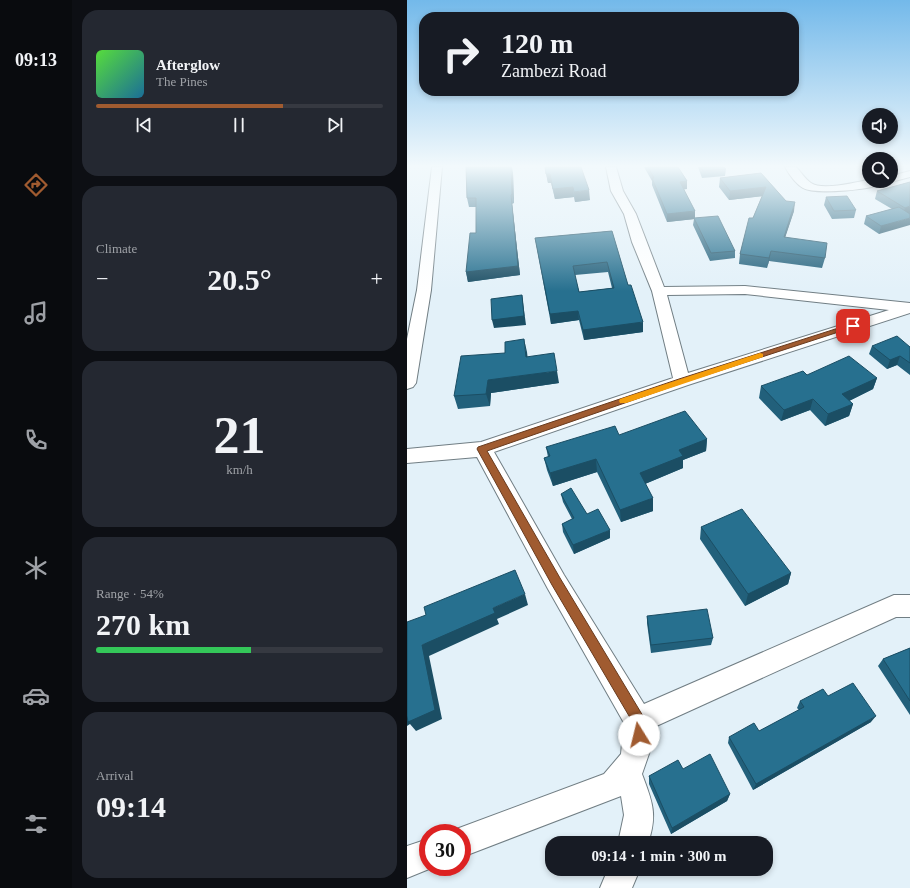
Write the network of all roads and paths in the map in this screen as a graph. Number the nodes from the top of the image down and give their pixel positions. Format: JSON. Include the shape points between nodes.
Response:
{"nodes":[{"id":1,"x":433,"y":208,"type":"edge"},
{"id":2,"x":626,"y":208,"type":"edge"},
{"id":3,"x":659,"y":291,"type":"junction"},
{"id":4,"x":910,"y":308,"type":"edge"},
{"id":5,"x":682,"y":380,"type":"junction"},
{"id":6,"x":407,"y":384,"type":"edge"},
{"id":7,"x":482,"y":449,"type":"junction"},
{"id":8,"x":407,"y":456,"type":"edge"},
{"id":9,"x":910,"y":606,"type":"edge"},
{"id":10,"x":638,"y":720,"type":"junction"},
{"id":11,"x":627,"y":773,"type":"junction"},
{"id":12,"x":636,"y":836,"type":"edge"},
{"id":13,"x":471,"y":839,"type":"edge"},
{"id":14,"x":419,"y":857,"type":"edge"},
{"id":15,"x":407,"y":862,"type":"edge"},
{"id":16,"x":620,"y":876,"type":"edge"},
{"id":17,"x":616,"y":888,"type":"edge"}],
"edges":[{"from":1,"to":6,"type":"street","via":[[424,290]]},
{"from":2,"to":3,"type":"street"},
{"from":3,"to":4,"type":"street","via":[[745,290]]},
{"from":3,"to":5,"type":"street"},
{"from":4,"to":5,"type":"street"},
{"from":5,"to":7,"type":"street"},
{"from":7,"to":8,"type":"street"},
{"from":7,"to":10,"type":"street","via":[[556,582]]},
{"from":9,"to":10,"type":"street","via":[[894,606]]},
{"from":10,"to":11,"type":"street","via":[[637,752]]},
{"from":11,"to":12,"type":"street","via":[[641,810],[640,826]]},
{"from":11,"to":13,"type":"street","via":[[613,785]]},
{"from":14,"to":15,"type":"street"},
{"from":16,"to":17,"type":"street"}]}
